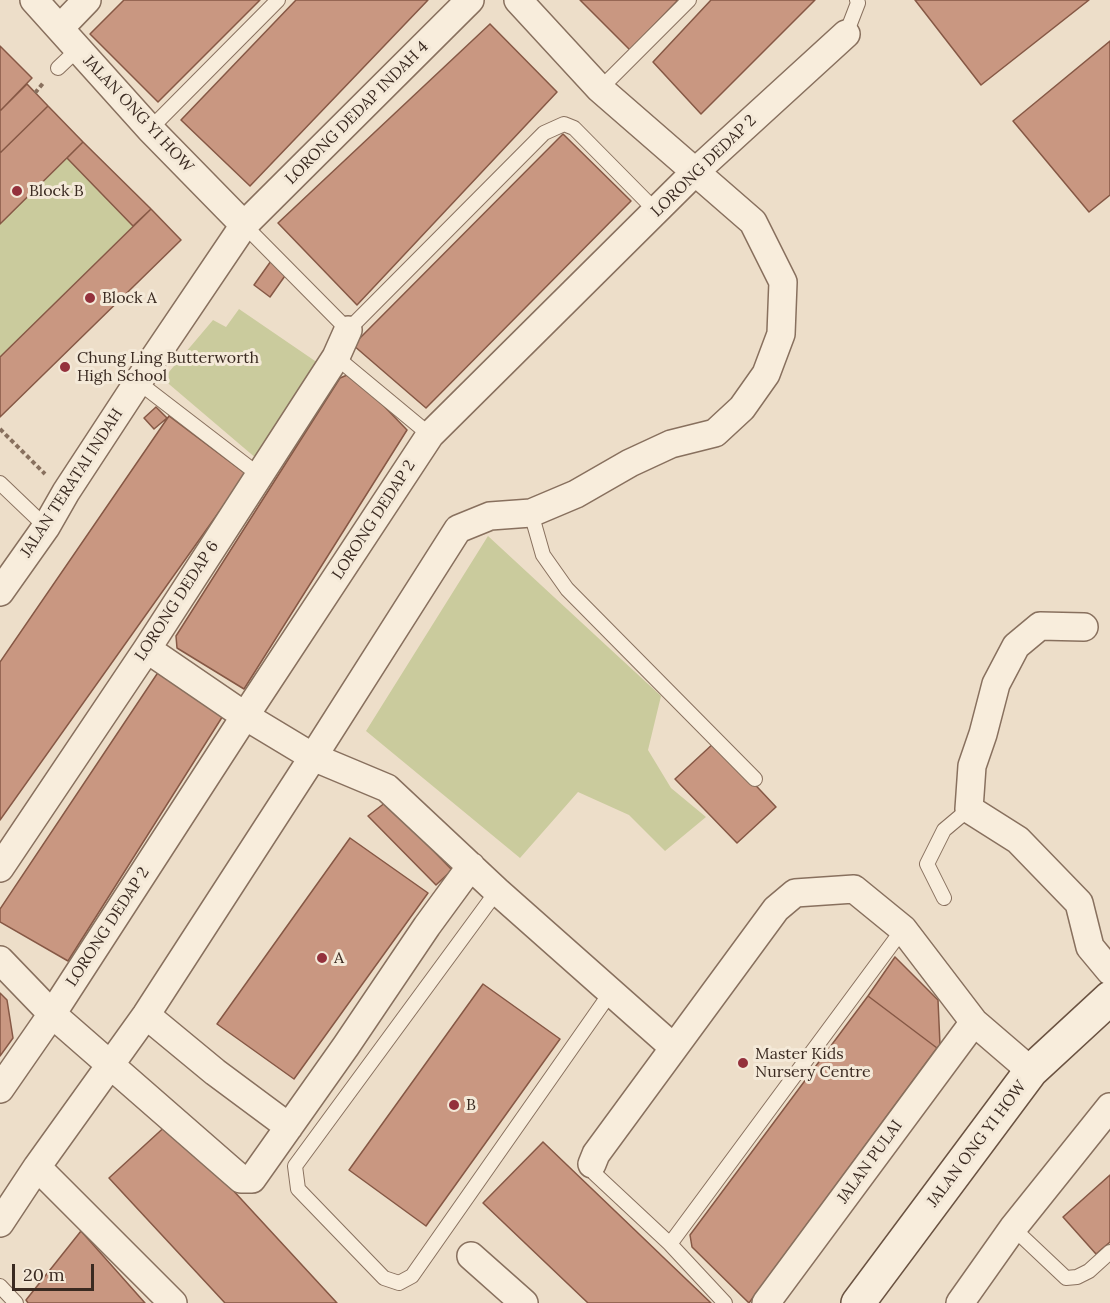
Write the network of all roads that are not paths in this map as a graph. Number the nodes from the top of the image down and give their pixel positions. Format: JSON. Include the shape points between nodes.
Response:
{"nodes":[{"id":1,"x":34,"y":0,"type":"edge"},
{"id":2,"x":87,"y":0,"type":"edge"},
{"id":3,"x":278,"y":0,"type":"edge"},
{"id":4,"x":518,"y":0,"type":"edge"},
{"id":5,"x":689,"y":0,"type":"edge"},
{"id":6,"x":857,"y":0,"type":"edge"},
{"id":7,"x":458,"y":4,"type":"edge"},
{"id":8,"x":60,"y":28,"type":"junction"},
{"id":9,"x":846,"y":34,"type":"joint"},
{"id":10,"x":78,"y":49,"type":"junction"},
{"id":11,"x":58,"y":68,"type":"dead end"},
{"id":12,"x":600,"y":89,"type":"junction"},
{"id":13,"x":150,"y":129,"type":"junction"},
{"id":14,"x":695,"y":172,"type":"junction"},
{"id":15,"x":656,"y":211,"type":"junction"},
{"id":16,"x":244,"y":225,"type":"junction"},
{"id":17,"x":348,"y":330,"type":"junction"},
{"id":18,"x":336,"y":357,"type":"junction"},
{"id":19,"x":138,"y":382,"type":"junction"},
{"id":20,"x":430,"y":435,"type":"junction"},
{"id":21,"x":259,"y":475,"type":"junction"},
{"id":22,"x":3,"y":492,"type":"edge"},
{"id":23,"x":531,"y":513,"type":"junction"},
{"id":24,"x":46,"y":527,"type":"junction"},
{"id":25,"x":0,"y":592,"type":"edge"},
{"id":26,"x":1084,"y":627,"type":"dead end"},
{"id":27,"x":147,"y":649,"type":"junction"},
{"id":28,"x":245,"y":716,"type":"junction"},
{"id":29,"x":313,"y":757,"type":"junction"},
{"id":30,"x":755,"y":779,"type":"dead end"},
{"id":31,"x":969,"y":809,"type":"junction"},
{"id":32,"x":471,"y":866,"type":"junction"},
{"id":33,"x":0,"y":868,"type":"edge"},
{"id":34,"x":496,"y":891,"type":"junction"},
{"id":35,"x":944,"y":898,"type":"dead end"},
{"id":36,"x":903,"y":929,"type":"junction"},
{"id":37,"x":0,"y":960,"type":"edge"},
{"id":38,"x":1110,"y":971,"type":"edge"},
{"id":39,"x":611,"y":992,"type":"junction"},
{"id":40,"x":1110,"y":998,"type":"edge"},
{"id":41,"x":52,"y":1014,"type":"junction"},
{"id":42,"x":146,"y":1015,"type":"junction"},
{"id":43,"x":974,"y":1022,"type":"junction"},
{"id":44,"x":673,"y":1047,"type":"junction"},
{"id":45,"x":110,"y":1063,"type":"junction"},
{"id":46,"x":1030,"y":1071,"type":"junction"},
{"id":47,"x":0,"y":1089,"type":"edge"},
{"id":48,"x":1110,"y":1107,"type":"edge"},
{"id":49,"x":289,"y":1127,"type":"junction"},
{"id":50,"x":592,"y":1164,"type":"joint"},
{"id":51,"x":37,"y":1167,"type":"junction"},
{"id":52,"x":0,"y":1223,"type":"edge"},
{"id":53,"x":1013,"y":1228,"type":"junction"},
{"id":54,"x":670,"y":1244,"type":"junction"},
{"id":55,"x":1110,"y":1252,"type":"edge"},
{"id":56,"x":471,"y":1256,"type":"dead end"},
{"id":57,"x":0,"y":1286,"type":"edge"},
{"id":58,"x":16,"y":1303,"type":"edge"},
{"id":59,"x":173,"y":1303,"type":"edge"},
{"id":60,"x":524,"y":1303,"type":"edge"},
{"id":61,"x":725,"y":1303,"type":"edge"},
{"id":62,"x":766,"y":1303,"type":"edge"},
{"id":63,"x":858,"y":1303,"type":"edge"},
{"id":64,"x":960,"y":1303,"type":"edge"}],
"edges":[{"from":1,"to":8,"type":"street","name":"JALAN ONG YI HOW"},
{"from":2,"to":8,"type":"street"},
{"from":3,"to":13,"type":"lane"},
{"from":4,"to":12,"type":"street"},
{"from":5,"to":12,"type":"lane"},
{"from":6,"to":9,"type":"lane"},
{"from":7,"to":16,"type":"street","name":"LORONG DEDAP INDAH 4"},
{"from":8,"to":10,"type":"street","name":"JALAN ONG YI HOW"},
{"from":9,"to":14,"type":"street","name":"LORONG DEDAP 2"},
{"from":10,"to":11,"type":"lane"},
{"from":10,"to":13,"type":"street","name":"JALAN ONG YI HOW"},
{"from":12,"to":14,"type":"street"},
{"from":13,"to":16,"type":"street","name":"JALAN ONG YI HOW"},
{"from":14,"to":15,"type":"street","name":"LORONG DEDAP 2"},
{"from":14,"to":23,"type":"street","via":[[753,222],[783,282],[781,334],[766,374],[742,408],[715,433],[671,444]]},
{"from":15,"to":17,"type":"lane","via":[[574,128],[564,124],[544,133]]},
{"from":15,"to":20,"type":"street","name":"LORONG DEDAP 2"},
{"from":16,"to":17,"type":"lane"},
{"from":16,"to":19,"type":"street","name":"JALAN TERATAI INDAH"},
{"from":17,"to":18,"type":"street","name":"LORONG DEDAP 6"},
{"from":18,"to":20,"type":"lane"},
{"from":18,"to":21,"type":"street","name":"LORONG DEDAP 6"},
{"from":19,"to":21,"type":"lane"},
{"from":19,"to":24,"type":"street","name":"JALAN TERATAI INDAH"},
{"from":20,"to":28,"type":"street","name":"LORONG DEDAP 2"},
{"from":21,"to":27,"type":"street","name":"LORONG DEDAP 6"},
{"from":22,"to":24,"type":"lane"},
{"from":23,"to":29,"type":"street","via":[[489,516],[458,529]]},
{"from":23,"to":30,"type":"lane","via":[[543,555],[567,589]]},
{"from":24,"to":25,"type":"street","name":"JALAN TERATAI INDAH"},
{"from":26,"to":31,"type":"street","via":[[1040,626],[1017,646],[996,684],[972,766]]},
{"from":27,"to":28,"type":"street"},
{"from":27,"to":33,"type":"street","name":"LORONG DEDAP 6"},
{"from":28,"to":29,"type":"street"},
{"from":28,"to":41,"type":"street","name":"LORONG DEDAP 2"},
{"from":29,"to":32,"type":"street","via":[[387,788]]},
{"from":29,"to":42,"type":"street"},
{"from":31,"to":35,"type":"lane","via":[[944,830],[927,864]]},
{"from":31,"to":38,"type":"street","via":[[1018,840],[1079,903],[1090,946]]},
{"from":32,"to":34,"type":"street"},
{"from":32,"to":49,"type":"street"},
{"from":34,"to":39,"type":"street"},
{"from":34,"to":39,"type":"lane","via":[[295,1166],[298,1189],[384,1278],[399,1283],[412,1276]]},
{"from":36,"to":43,"type":"street"},
{"from":36,"to":44,"type":"street","via":[[854,889],[795,893],[776,909]]},
{"from":36,"to":54,"type":"lane"},
{"from":37,"to":41,"type":"street"},
{"from":39,"to":44,"type":"street"},
{"from":40,"to":46,"type":"main road","name":"JALAN ONG YI HOW"},
{"from":41,"to":45,"type":"street"},
{"from":41,"to":47,"type":"street","name":"LORONG DEDAP 2"},
{"from":42,"to":45,"type":"street"},
{"from":42,"to":49,"type":"street"},
{"from":43,"to":46,"type":"street"},
{"from":43,"to":62,"type":"street","name":"JALAN PULAI"},
{"from":44,"to":50,"type":"street"},
{"from":45,"to":49,"type":"street","via":[[242,1179],[252,1179]]},
{"from":45,"to":51,"type":"street"},
{"from":46,"to":63,"type":"main road","name":"JALAN ONG YI HOW"},
{"from":48,"to":53,"type":"street"},
{"from":50,"to":54,"type":"lane","via":[[595,1174]]},
{"from":51,"to":52,"type":"street"},
{"from":51,"to":59,"type":"street"},
{"from":53,"to":55,"type":"lane","via":[[1066,1278],[1089,1271]]},
{"from":53,"to":64,"type":"street"},
{"from":54,"to":61,"type":"lane"},
{"from":56,"to":60,"type":"street"},
{"from":57,"to":58,"type":"lane"}]}
